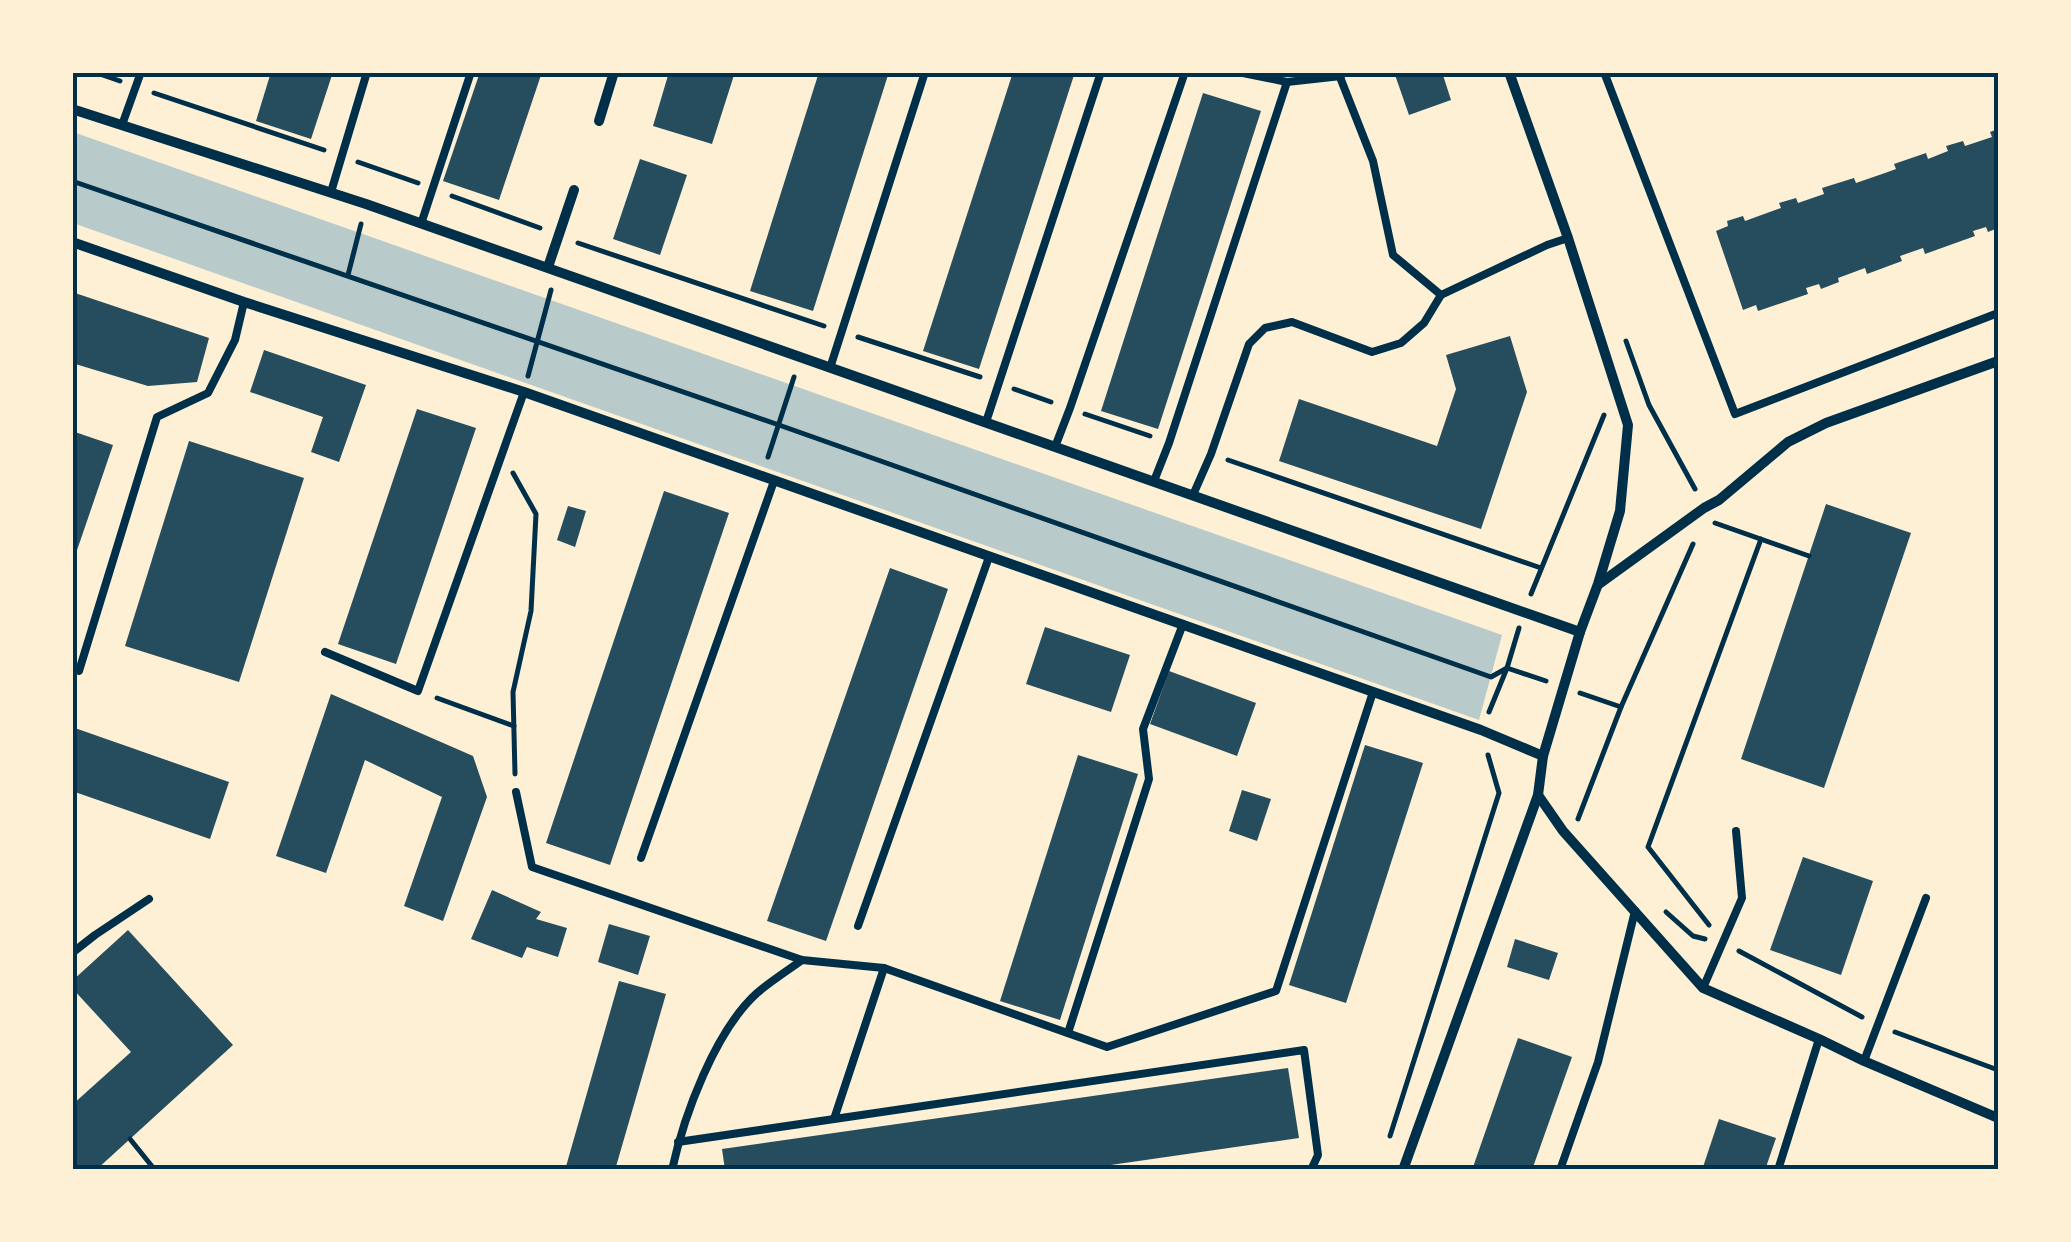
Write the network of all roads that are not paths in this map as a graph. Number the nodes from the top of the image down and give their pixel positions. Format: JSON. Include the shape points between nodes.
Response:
{"nodes":[{"id":1,"x":141,"y":72,"type":"edge"},
{"id":2,"x":367,"y":72,"type":"edge"},
{"id":3,"x":471,"y":72,"type":"edge"},
{"id":4,"x":614,"y":72,"type":"edge"},
{"id":5,"x":925,"y":72,"type":"edge"},
{"id":6,"x":1101,"y":72,"type":"edge"},
{"id":7,"x":1185,"y":72,"type":"edge"},
{"id":8,"x":1238,"y":72,"type":"edge"},
{"id":9,"x":1509,"y":72,"type":"edge"},
{"id":10,"x":1604,"y":72,"type":"edge"},
{"id":11,"x":1340,"y":74,"type":"edge"},
{"id":12,"x":1287,"y":82,"type":"junction"},
{"id":13,"x":72,"y":109,"type":"edge"},
{"id":14,"x":599,"y":121,"type":"dead end"},
{"id":15,"x":122,"y":125,"type":"junction"},
{"id":16,"x":574,"y":190,"type":"dead end"},
{"id":17,"x":331,"y":192,"type":"junction"},
{"id":18,"x":421,"y":224,"type":"junction"},
{"id":19,"x":1568,"y":238,"type":"junction"},
{"id":20,"x":72,"y":242,"type":"edge"},
{"id":21,"x":552,"y":269,"type":"junction"},
{"id":22,"x":1441,"y":295,"type":"junction"},
{"id":23,"x":244,"y":302,"type":"junction"},
{"id":24,"x":1998,"y":313,"type":"edge"},
{"id":25,"x":1998,"y":362,"type":"edge"},
{"id":26,"x":830,"y":368,"type":"junction"},
{"id":27,"x":524,"y":392,"type":"junction"},
{"id":28,"x":986,"y":422,"type":"junction"},
{"id":29,"x":1055,"y":447,"type":"junction"},
{"id":30,"x":774,"y":481,"type":"junction"},
{"id":31,"x":1154,"y":481,"type":"junction"},
{"id":32,"x":1194,"y":495,"type":"junction"},
{"id":33,"x":989,"y":557,"type":"junction"},
{"id":34,"x":1598,"y":584,"type":"junction"},
{"id":35,"x":1183,"y":624,"type":"junction"},
{"id":36,"x":1580,"y":632,"type":"junction"},
{"id":37,"x":325,"y":652,"type":"dead end"},
{"id":38,"x":72,"y":669,"type":"edge"},
{"id":39,"x":1372,"y":692,"type":"junction"},
{"id":40,"x":1543,"y":756,"type":"junction"},
{"id":41,"x":516,"y":792,"type":"road end"},
{"id":42,"x":1538,"y":796,"type":"junction"},
{"id":43,"x":1736,"y":832,"type":"dead end"},
{"id":44,"x":641,"y":858,"type":"dead end"},
{"id":45,"x":1926,"y":898,"type":"dead end"},
{"id":46,"x":150,"y":899,"type":"dead end"},
{"id":47,"x":1634,"y":911,"type":"junction"},
{"id":48,"x":858,"y":926,"type":"dead end"},
{"id":49,"x":72,"y":953,"type":"edge"},
{"id":50,"x":802,"y":960,"type":"junction"},
{"id":51,"x":884,"y":968,"type":"junction"},
{"id":52,"x":1704,"y":988,"type":"junction"},
{"id":53,"x":1068,"y":1034,"type":"junction"},
{"id":54,"x":1819,"y":1039,"type":"junction"},
{"id":55,"x":1864,"y":1062,"type":"junction"},
{"id":56,"x":1998,"y":1118,"type":"edge"},
{"id":57,"x":834,"y":1119,"type":"junction"},
{"id":58,"x":678,"y":1142,"type":"junction"},
{"id":59,"x":672,"y":1170,"type":"edge"},
{"id":60,"x":1311,"y":1170,"type":"edge"},
{"id":61,"x":1403,"y":1170,"type":"edge"},
{"id":62,"x":1560,"y":1170,"type":"edge"},
{"id":63,"x":1778,"y":1170,"type":"edge"}],
"edges":[{"from":1,"to":15,"type":"lane"},
{"from":2,"to":17,"type":"lane"},
{"from":3,"to":18,"type":"lane"},
{"from":4,"to":14,"type":"street"},
{"from":5,"to":26,"type":"lane"},
{"from":6,"to":28,"type":"lane"},
{"from":7,"to":29,"type":"lane"},
{"from":8,"to":12,"type":"lane"},
{"from":9,"to":19,"type":"street"},
{"from":10,"to":24,"type":"lane","via":[[1735,414]]},
{"from":11,"to":12,"type":"lane"},
{"from":11,"to":22,"type":"lane","via":[[1373,161],[1394,255]]},
{"from":12,"to":31,"type":"lane"},
{"from":13,"to":15,"type":"street"},
{"from":15,"to":17,"type":"street"},
{"from":16,"to":21,"type":"street"},
{"from":17,"to":18,"type":"street"},
{"from":18,"to":21,"type":"street"},
{"from":19,"to":22,"type":"lane"},
{"from":19,"to":34,"type":"street","via":[[1628,425],[1620,511]]},
{"from":20,"to":23,"type":"street"},
{"from":21,"to":26,"type":"street"},
{"from":22,"to":32,"type":"lane","via":[[1401,343],[1372,352],[1292,322],[1264,328],[1249,344]]},
{"from":23,"to":27,"type":"street"},
{"from":23,"to":38,"type":"lane","via":[[236,340],[208,392],[157,417],[79,671]]},
{"from":25,"to":34,"type":"street","via":[[1788,442],[1720,500]]},
{"from":26,"to":28,"type":"street"},
{"from":27,"to":30,"type":"street"},
{"from":27,"to":37,"type":"lane","via":[[418,691]]},
{"from":28,"to":29,"type":"street"},
{"from":29,"to":31,"type":"street"},
{"from":30,"to":33,"type":"street"},
{"from":30,"to":44,"type":"lane"},
{"from":31,"to":32,"type":"street"},
{"from":32,"to":36,"type":"street"},
{"from":33,"to":35,"type":"street"},
{"from":33,"to":48,"type":"lane"},
{"from":34,"to":36,"type":"street"},
{"from":35,"to":39,"type":"street"},
{"from":35,"to":53,"type":"lane","via":[[1143,729],[1150,779]]},
{"from":36,"to":40,"type":"street"},
{"from":39,"to":40,"type":"street"},
{"from":39,"to":53,"type":"lane","via":[[1276,991],[1106,1047]]},
{"from":40,"to":42,"type":"street"},
{"from":41,"to":50,"type":"lane","via":[[532,866]]},
{"from":42,"to":47,"type":"street"},
{"from":42,"to":61,"type":"street"},
{"from":43,"to":52,"type":"lane","via":[[1742,898]]},
{"from":45,"to":55,"type":"lane"},
{"from":46,"to":49,"type":"lane"},
{"from":47,"to":52,"type":"street"},
{"from":47,"to":62,"type":"lane","via":[[1598,1062]]},
{"from":50,"to":51,"type":"lane"},
{"from":50,"to":58,"type":"lane","via":[[755,994],[717,1044]]},
{"from":51,"to":53,"type":"lane"},
{"from":51,"to":57,"type":"lane"},
{"from":52,"to":54,"type":"street"},
{"from":54,"to":55,"type":"street"},
{"from":54,"to":63,"type":"lane"},
{"from":55,"to":56,"type":"street"},
{"from":57,"to":58,"type":"lane"},
{"from":57,"to":60,"type":"lane","via":[[1304,1050],[1318,1156]]},
{"from":58,"to":59,"type":"lane"}]}
